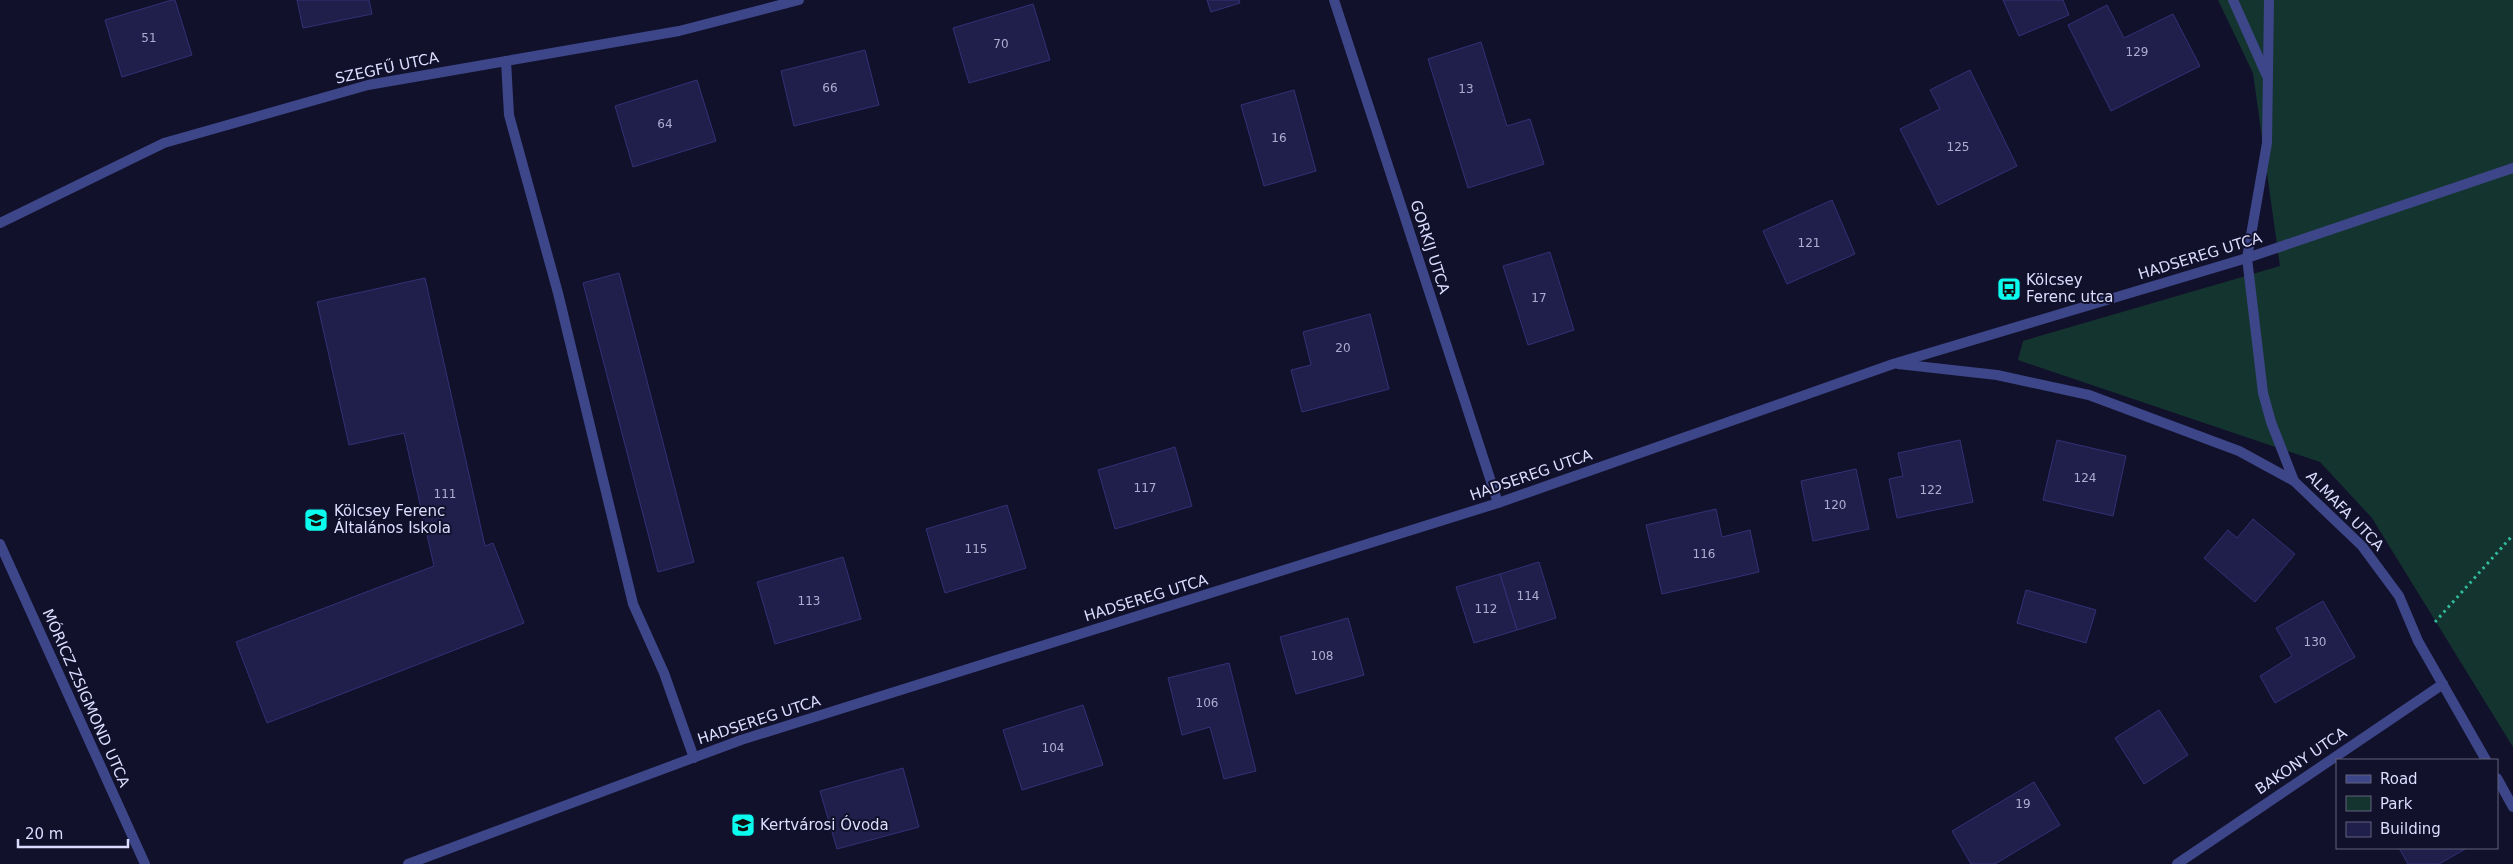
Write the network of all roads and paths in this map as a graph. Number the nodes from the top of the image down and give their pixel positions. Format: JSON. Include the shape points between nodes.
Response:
{"nodes":[{"id":1,"x":799,"y":0,"type":"edge"},
{"id":2,"x":1334,"y":0,"type":"edge"},
{"id":3,"x":2232,"y":0,"type":"edge"},
{"id":4,"x":2269,"y":0,"type":"edge"},
{"id":5,"x":506,"y":61,"type":"junction"},
{"id":6,"x":2267,"y":76,"type":"junction"},
{"id":7,"x":2513,"y":168,"type":"edge"},
{"id":8,"x":0,"y":223,"type":"edge"},
{"id":9,"x":2247,"y":258,"type":"junction"},
{"id":10,"x":1894,"y":364,"type":"junction"},
{"id":11,"x":2294,"y":481,"type":"junction"},
{"id":12,"x":1498,"y":503,"type":"junction"},
{"id":13,"x":2513,"y":535,"type":"edge"},
{"id":14,"x":0,"y":544,"type":"edge"},
{"id":15,"x":2418,"y":641,"type":"junction"},
{"id":16,"x":2443,"y":684,"type":"junction"},
{"id":17,"x":694,"y":758,"type":"junction"},
{"id":18,"x":2485,"y":759,"type":"edge"},
{"id":19,"x":2498,"y":780,"type":"edge"},
{"id":20,"x":2513,"y":807,"type":"edge"},
{"id":21,"x":145,"y":864,"type":"edge"},
{"id":22,"x":408,"y":864,"type":"edge"},
{"id":23,"x":2177,"y":864,"type":"edge"}],
"edges":[{"from":1,"to":5,"type":"street","name":"SZEGFŰ UTCA","via":[[679,31]]},
{"from":2,"to":12,"type":"street","name":"GORKIJ UTCA"},
{"from":3,"to":6,"type":"street"},
{"from":4,"to":6,"type":"street","name":"ALMAFA UTCA"},
{"from":5,"to":8,"type":"street","name":"SZEGFŰ UTCA","via":[[368,85],[164,143]]},
{"from":5,"to":17,"type":"street","via":[[509,115],[558,293],[633,604],[664,674]]},
{"from":6,"to":9,"type":"street","name":"ALMAFA UTCA","via":[[2267,143]]},
{"from":7,"to":9,"type":"street","name":"HADSEREG UTCA"},
{"from":9,"to":10,"type":"street","name":"HADSEREG UTCA"},
{"from":9,"to":11,"type":"street","name":"ALMAFA UTCA","via":[[2263,394]]},
{"from":10,"to":11,"type":"street","name":"HADSEREG UTCA","via":[[1997,375],[2089,395],[2239,451]]},
{"from":10,"to":12,"type":"street","name":"HADSEREG UTCA"},
{"from":11,"to":15,"type":"street","name":"ALMAFA UTCA","via":[[2362,546],[2399,596]]},
{"from":12,"to":17,"type":"street","name":"HADSEREG UTCA","via":[[741,740]]},
{"from":13,"to":15,"type":"path"},
{"from":14,"to":21,"type":"street","name":"MÓRICZ ZSIGMOND UTCA"},
{"from":15,"to":16,"type":"street","name":"ALMAFA UTCA"},
{"from":16,"to":18,"type":"street","name":"ALMAFA UTCA"},
{"from":16,"to":23,"type":"street","name":"BAKONY UTCA"},
{"from":17,"to":22,"type":"street","name":"HADSEREG UTCA"},
{"from":19,"to":20,"type":"street"}]}
